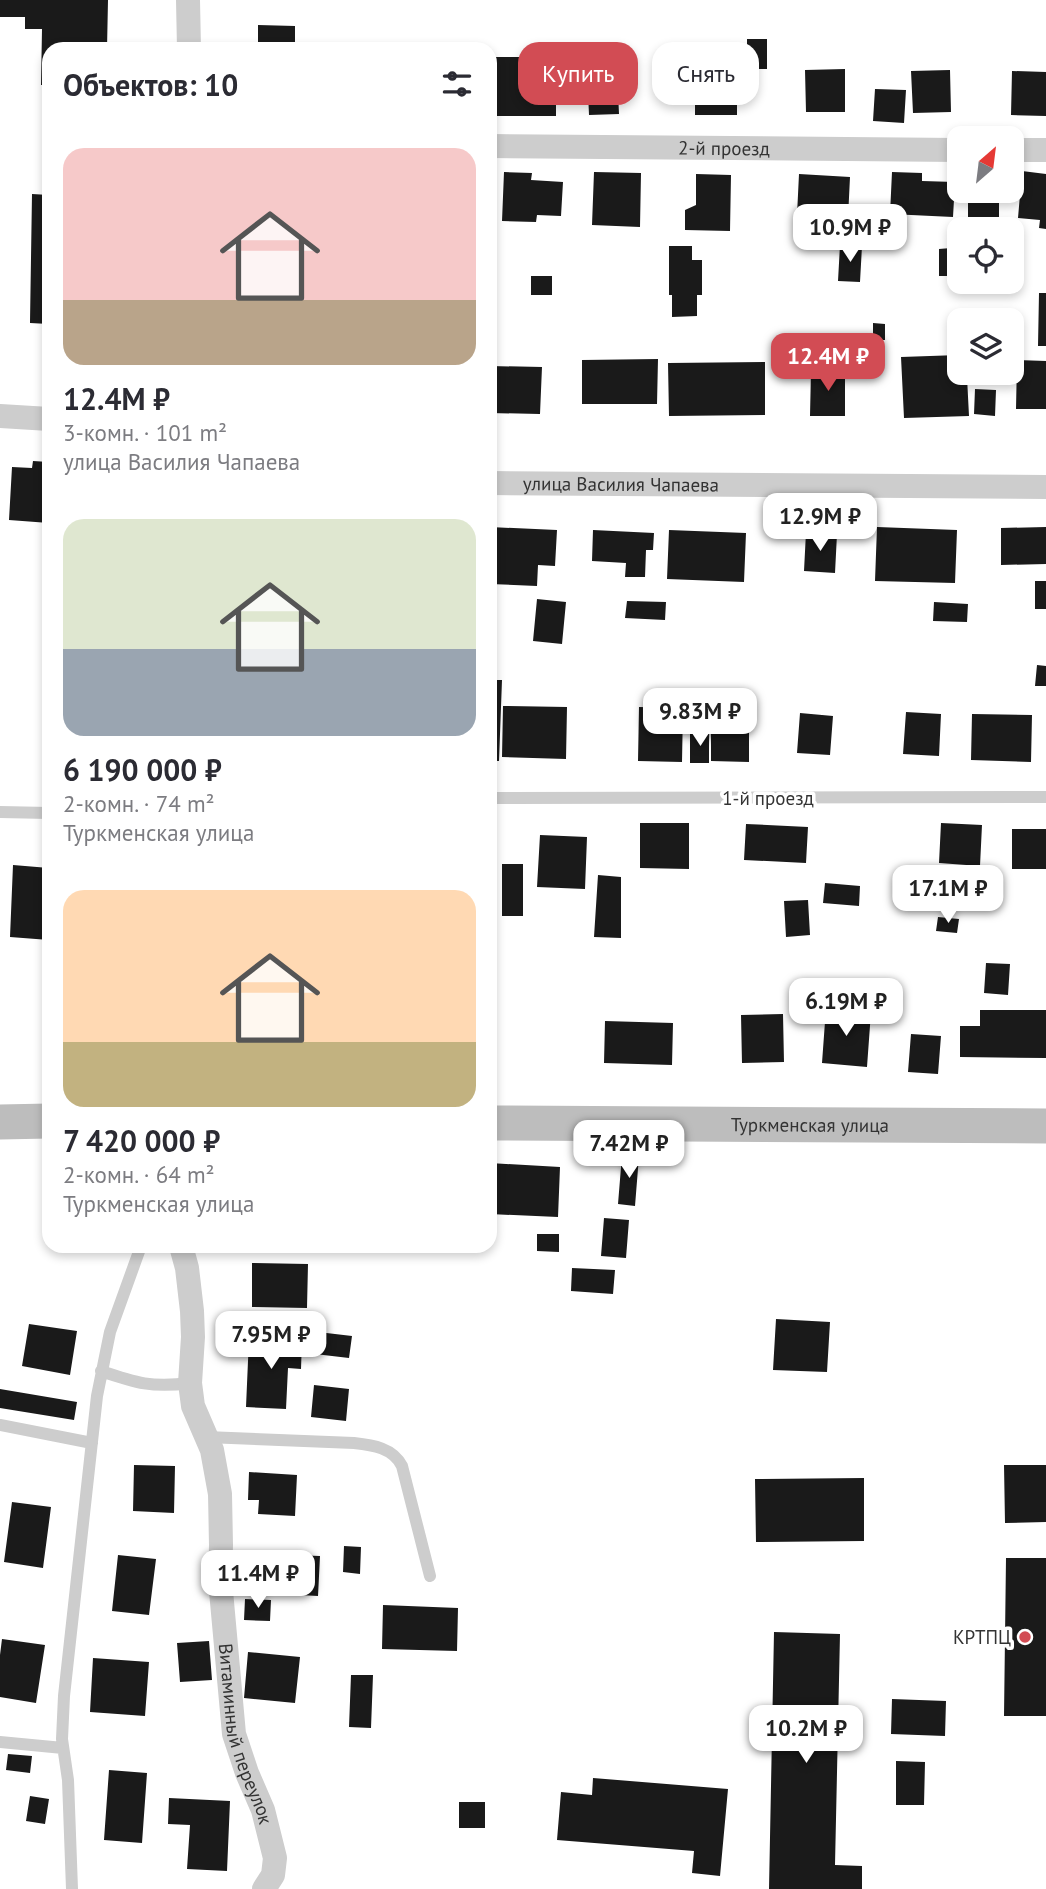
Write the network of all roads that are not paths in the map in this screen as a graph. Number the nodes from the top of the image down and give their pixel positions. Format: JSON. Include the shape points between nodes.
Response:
{"nodes":[{"id":1,"x":188,"y":0,"type":"edge"},
{"id":2,"x":189,"y":42,"type":"edge"},
{"id":3,"x":497,"y":146,"type":"edge"},
{"id":4,"x":947,"y":150,"type":"edge"},
{"id":5,"x":1024,"y":150,"type":"edge"},
{"id":6,"x":1046,"y":150,"type":"edge"},
{"id":7,"x":0,"y":416,"type":"edge"},
{"id":8,"x":42,"y":419,"type":"edge"},
{"id":9,"x":497,"y":483,"type":"edge"},
{"id":10,"x":1046,"y":487,"type":"edge"},
{"id":11,"x":1046,"y":797,"type":"edge"},
{"id":12,"x":497,"y":798,"type":"edge"},
{"id":13,"x":0,"y":812,"type":"edge"},
{"id":14,"x":42,"y":813,"type":"edge"},
{"id":15,"x":42,"y":1121,"type":"edge"},
{"id":16,"x":0,"y":1122,"type":"edge"},
{"id":17,"x":497,"y":1122,"type":"edge"},
{"id":18,"x":1046,"y":1126,"type":"edge"},
{"id":19,"x":138,"y":1253,"type":"edge"},
{"id":20,"x":183,"y":1253,"type":"edge"},
{"id":21,"x":102,"y":1371,"type":"junction"},
{"id":22,"x":190,"y":1383,"type":"junction"},
{"id":23,"x":0,"y":1425,"type":"edge"},
{"id":24,"x":206,"y":1437,"type":"junction"},
{"id":25,"x":92,"y":1443,"type":"junction"},
{"id":26,"x":430,"y":1576,"type":"dead end"},
{"id":27,"x":0,"y":1742,"type":"edge"},
{"id":28,"x":63,"y":1748,"type":"junction"},
{"id":29,"x":72,"y":1889,"type":"edge"},
{"id":30,"x":264,"y":1889,"type":"edge"}],
"edges":[{"from":1,"to":2,"type":"street"},
{"from":3,"to":4,"type":"street","name":"2-й проезд"},
{"from":5,"to":6,"type":"street"},
{"from":7,"to":8,"type":"street"},
{"from":9,"to":10,"type":"street","name":"улица Василия Чапаева"},
{"from":11,"to":12,"type":"lane","name":"1-й проезд"},
{"from":13,"to":14,"type":"lane"},
{"from":15,"to":16,"type":"main road"},
{"from":17,"to":18,"type":"main road","name":"Туркменская улица"},
{"from":19,"to":21,"type":"lane","via":[[110,1332]]},
{"from":20,"to":22,"type":"street","name":"Витаминный переулок","via":[[192,1311]]},
{"from":21,"to":22,"type":"lane","via":[[142,1384]]},
{"from":21,"to":25,"type":"lane"},
{"from":22,"to":24,"type":"street","name":"Витаминный переулок","via":[[193,1406]]},
{"from":23,"to":25,"type":"lane"},
{"from":24,"to":26,"type":"lane","via":[[354,1443],[397,1457]]},
{"from":24,"to":30,"type":"street","name":"Витаминный переулок","via":[[220,1494],[219,1580],[234,1734],[275,1858],[273,1875]]},
{"from":25,"to":28,"type":"lane","via":[[64,1696]]},
{"from":27,"to":28,"type":"lane"},
{"from":28,"to":29,"type":"lane"}]}
